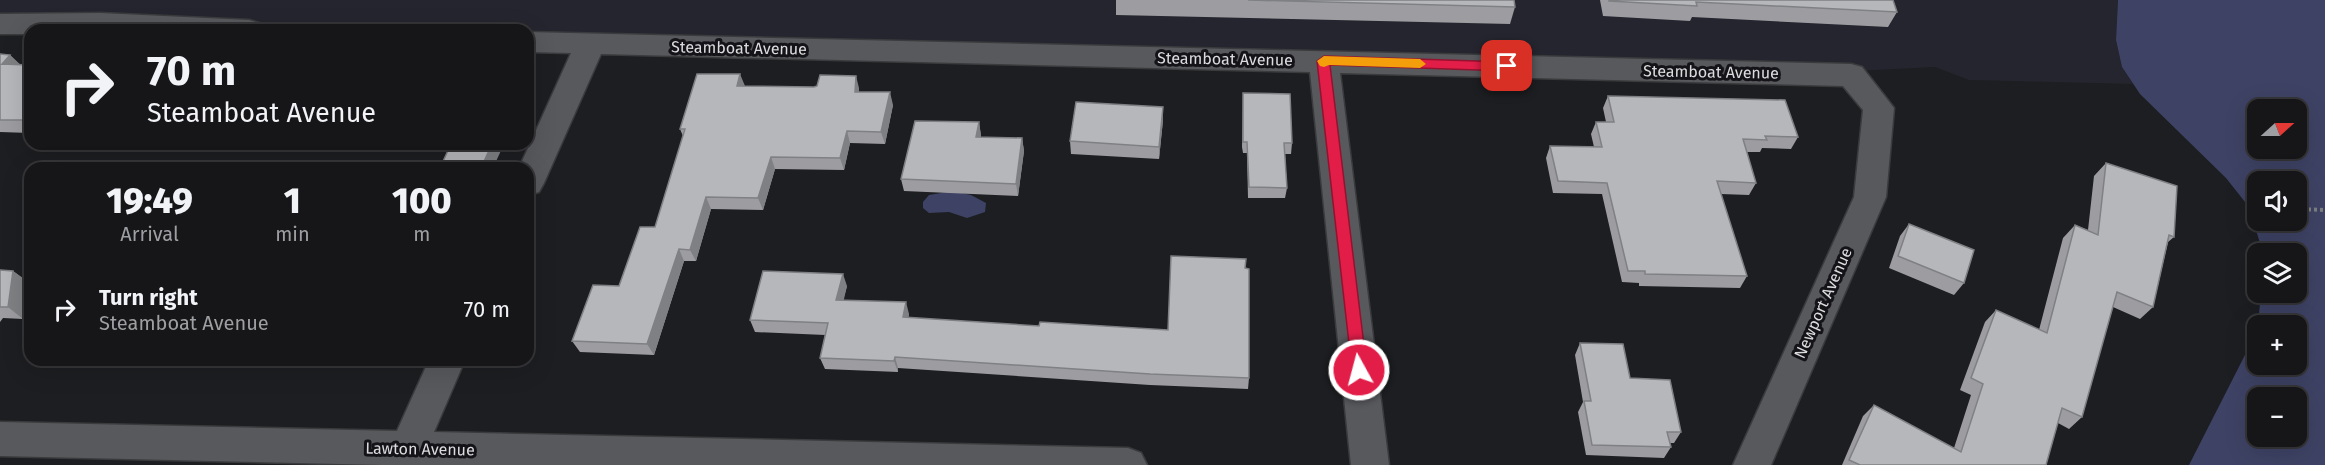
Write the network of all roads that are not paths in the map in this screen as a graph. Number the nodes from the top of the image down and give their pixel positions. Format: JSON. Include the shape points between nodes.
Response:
{"nodes":[{"id":1,"x":0,"y":24,"type":"edge"},
{"id":2,"x":121,"y":24,"type":"edge"},
{"id":3,"x":534,"y":42,"type":"edge"},
{"id":4,"x":590,"y":45,"type":"junction"},
{"id":5,"x":1324,"y":61,"type":"junction"},
{"id":6,"x":1876,"y":136,"type":"joint"},
{"id":7,"x":534,"y":170,"type":"edge"},
{"id":8,"x":444,"y":366,"type":"edge"},
{"id":9,"x":0,"y":439,"type":"edge"},
{"id":10,"x":404,"y":457,"type":"edge"},
{"id":11,"x":1128,"y":465,"type":"edge"},
{"id":12,"x":1371,"y":465,"type":"edge"},
{"id":13,"x":1752,"y":465,"type":"edge"}],
"edges":[{"from":1,"to":2,"type":"street"},
{"from":3,"to":4,"type":"street","name":"Steamboat Avenue"},
{"from":4,"to":5,"type":"street","name":"Steamboat Avenue"},
{"from":4,"to":7,"type":"street"},
{"from":5,"to":6,"type":"street","name":"Steamboat Avenue","via":[[1851,75],[1879,108]]},
{"from":5,"to":12,"type":"street"},
{"from":6,"to":13,"type":"street","name":"Newport Avenue","via":[[1870,197]]},
{"from":8,"to":10,"type":"street"},
{"from":9,"to":10,"type":"street","name":"Lawton Avenue"},
{"from":10,"to":11,"type":"street","name":"Lawton Avenue"}]}
